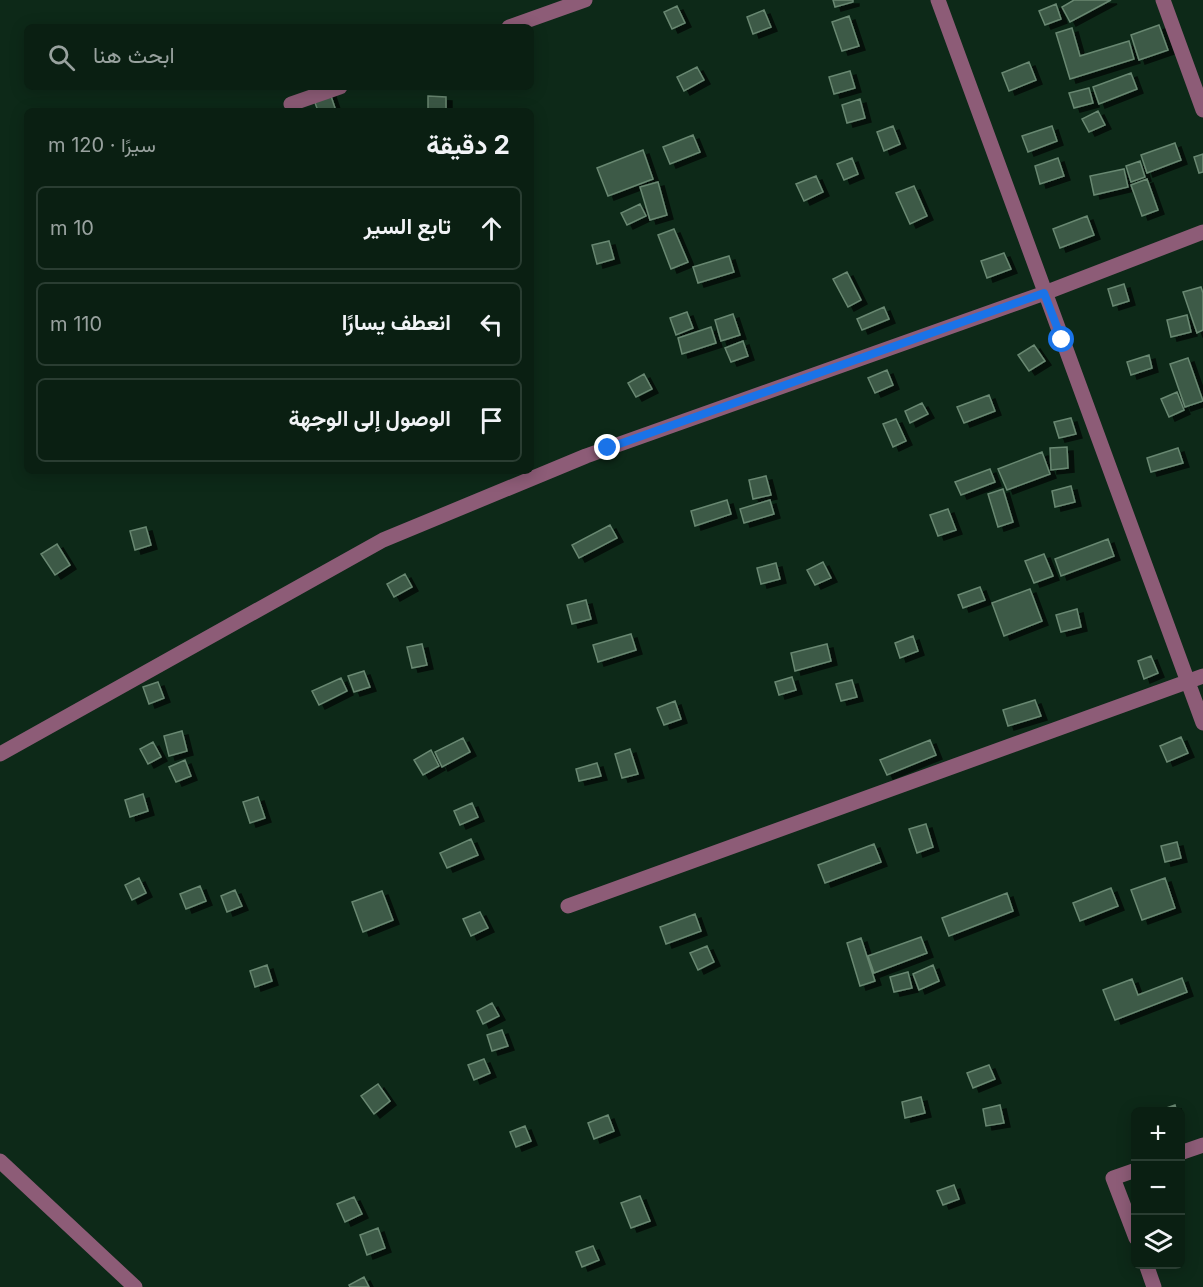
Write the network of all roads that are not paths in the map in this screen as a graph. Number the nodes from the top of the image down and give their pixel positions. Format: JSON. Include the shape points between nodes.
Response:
{"nodes":[{"id":1,"x":585,"y":0,"type":"edge"},
{"id":2,"x":938,"y":0,"type":"edge"},
{"id":3,"x":1163,"y":0,"type":"edge"},
{"id":4,"x":517,"y":24,"type":"edge"},
{"id":5,"x":331,"y":90,"type":"edge"},
{"id":6,"x":291,"y":104,"type":"dead end"},
{"id":7,"x":1203,"y":110,"type":"edge"},
{"id":8,"x":1203,"y":232,"type":"edge"},
{"id":9,"x":1044,"y":293,"type":"junction"},
{"id":10,"x":1203,"y":676,"type":"edge"},
{"id":11,"x":1188,"y":681,"type":"junction"},
{"id":12,"x":1203,"y":723,"type":"edge"},
{"id":13,"x":0,"y":754,"type":"edge"},
{"id":14,"x":568,"y":906,"type":"dead end"},
{"id":15,"x":1203,"y":1145,"type":"edge"},
{"id":16,"x":1185,"y":1151,"type":"edge"},
{"id":17,"x":0,"y":1161,"type":"edge"},
{"id":18,"x":1131,"y":1172,"type":"edge"},
{"id":19,"x":1131,"y":1225,"type":"edge"},
{"id":20,"x":1148,"y":1269,"type":"edge"},
{"id":21,"x":135,"y":1287,"type":"edge"},
{"id":22,"x":1154,"y":1287,"type":"edge"}],
"edges":[{"from":1,"to":4,"type":"street"},
{"from":2,"to":9,"type":"street"},
{"from":3,"to":7,"type":"street"},
{"from":5,"to":6,"type":"street"},
{"from":8,"to":9,"type":"street"},
{"from":9,"to":11,"type":"street"},
{"from":9,"to":13,"type":"street","via":[[586,456],[383,540]]},
{"from":10,"to":11,"type":"street"},
{"from":11,"to":12,"type":"street"},
{"from":11,"to":14,"type":"street"},
{"from":15,"to":16,"type":"street"},
{"from":17,"to":21,"type":"street"},
{"from":18,"to":19,"type":"street","via":[[1113,1178]]},
{"from":20,"to":22,"type":"street"}]}
